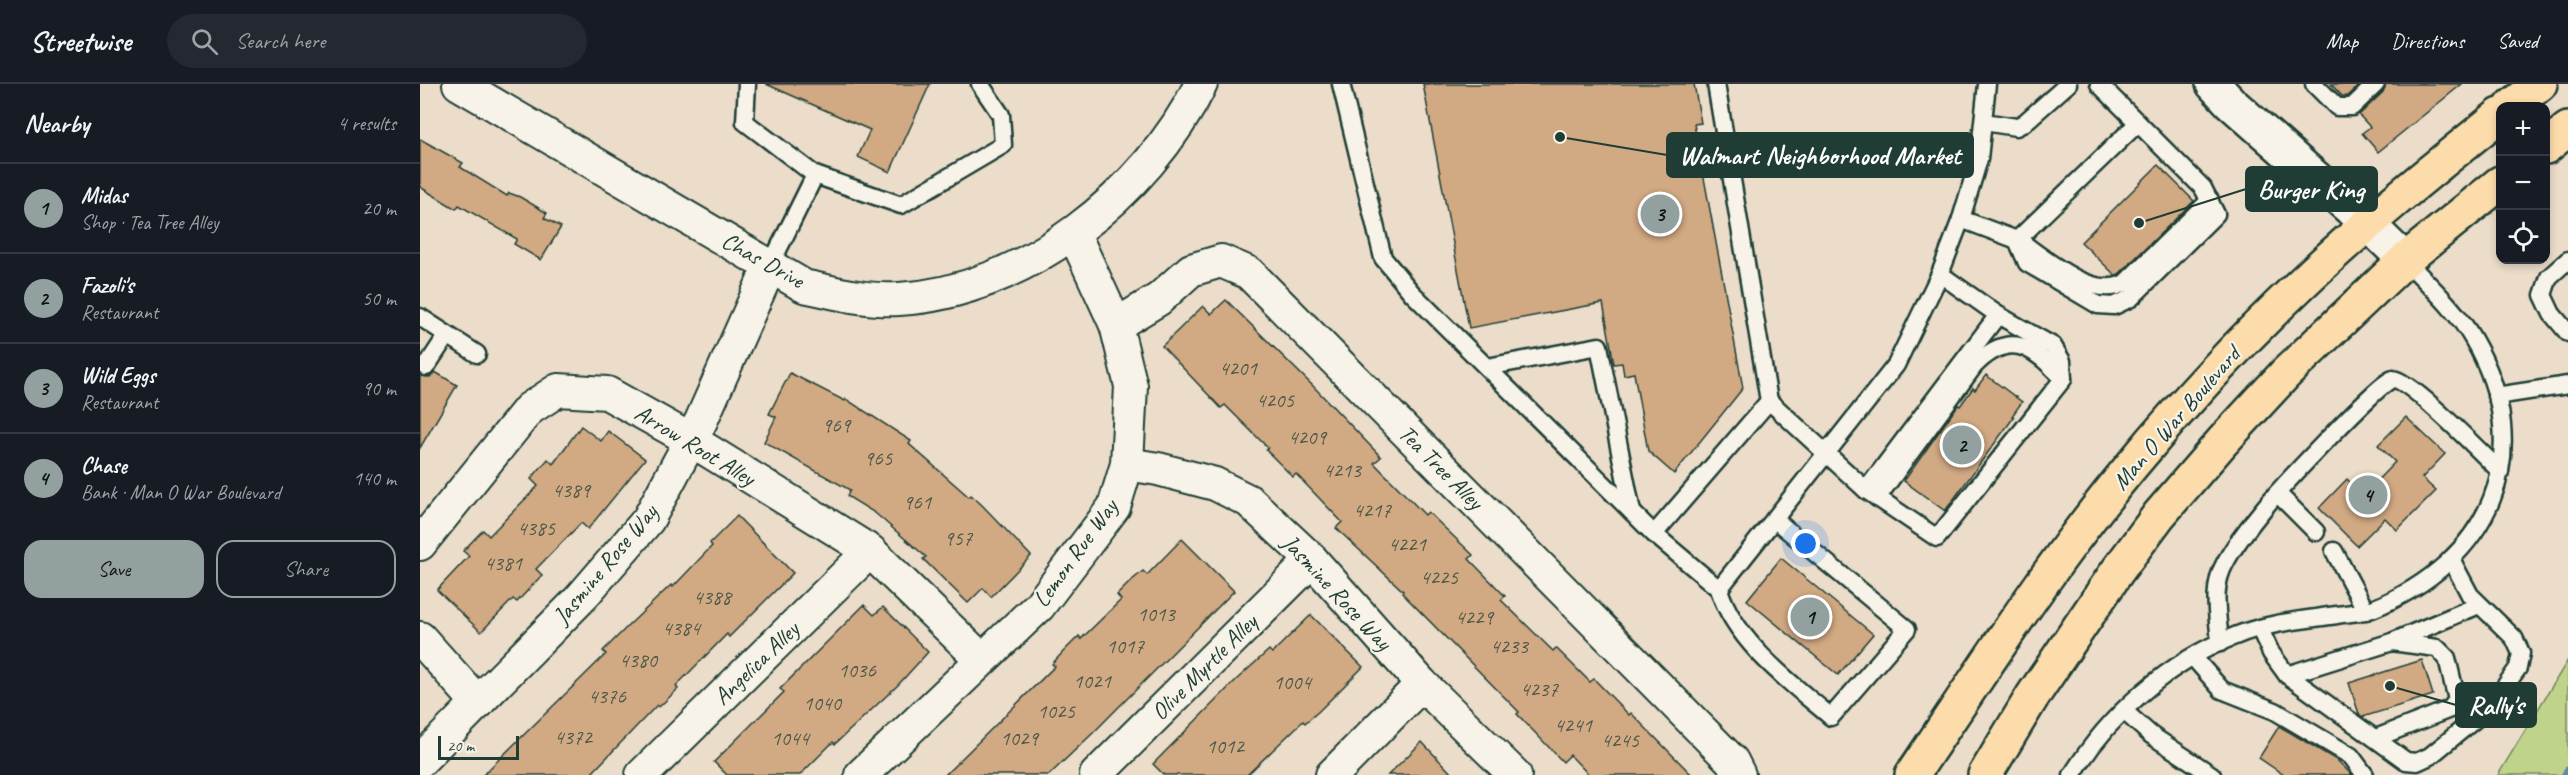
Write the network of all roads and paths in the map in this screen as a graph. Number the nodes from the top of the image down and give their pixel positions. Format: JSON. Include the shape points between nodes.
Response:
{"nodes":[{"id":1,"x":459,"y":84,"type":"edge"},
{"id":2,"x":747,"y":84,"type":"edge"},
{"id":3,"x":980,"y":84,"type":"edge"},
{"id":4,"x":1201,"y":84,"type":"edge"},
{"id":5,"x":1341,"y":84,"type":"edge"},
{"id":6,"x":1716,"y":84,"type":"edge"},
{"id":7,"x":1987,"y":84,"type":"edge"},
{"id":8,"x":2068,"y":84,"type":"edge"},
{"id":9,"x":2099,"y":84,"type":"edge"},
{"id":10,"x":2213,"y":84,"type":"edge"},
{"id":11,"x":2314,"y":84,"type":"edge"},
{"id":12,"x":2376,"y":84,"type":"edge"},
{"id":13,"x":2540,"y":84,"type":"edge"},
{"id":14,"x":2517,"y":102,"type":"edge"},
{"id":15,"x":2496,"y":118,"type":"edge"},
{"id":16,"x":1984,"y":122,"type":"junction"},
{"id":17,"x":2138,"y":123,"type":"junction"},
{"id":18,"x":2568,"y":129,"type":"edge"},
{"id":19,"x":2550,"y":144,"type":"edge"},
{"id":20,"x":815,"y":175,"type":"junction"},
{"id":21,"x":2496,"y":186,"type":"edge"},
{"id":22,"x":1961,"y":219,"type":"junction"},
{"id":23,"x":2369,"y":225,"type":"junction"},
{"id":24,"x":1074,"y":234,"type":"junction"},
{"id":25,"x":2017,"y":240,"type":"junction"},
{"id":26,"x":2405,"y":260,"type":"junction"},
{"id":27,"x":2568,"y":260,"type":"edge"},
{"id":28,"x":770,"y":266,"type":"junction"},
{"id":29,"x":1940,"y":274,"type":"junction"},
{"id":30,"x":1998,"y":315,"type":"junction"},
{"id":31,"x":420,"y":317,"type":"edge"},
{"id":32,"x":1116,"y":325,"type":"junction"},
{"id":33,"x":2568,"y":333,"type":"edge"},
{"id":34,"x":447,"y":335,"type":"junction"},
{"id":35,"x":477,"y":354,"type":"dead end"},
{"id":36,"x":426,"y":367,"type":"dead end"},
{"id":37,"x":1487,"y":367,"type":"junction"},
{"id":38,"x":2063,"y":379,"type":"junction"},
{"id":39,"x":2568,"y":386,"type":"edge"},
{"id":40,"x":2496,"y":396,"type":"junction"},
{"id":41,"x":1769,"y":401,"type":"junction"},
{"id":42,"x":691,"y":440,"type":"junction"},
{"id":43,"x":1825,"y":452,"type":"junction"},
{"id":44,"x":1127,"y":464,"type":"junction"},
{"id":45,"x":2500,"y":471,"type":"junction"},
{"id":46,"x":1872,"y":494,"type":"junction"},
{"id":47,"x":2277,"y":494,"type":"junction"},
{"id":48,"x":1632,"y":512,"type":"junction"},
{"id":49,"x":1773,"y":519,"type":"junction"},
{"id":50,"x":2316,"y":532,"type":"dead end"},
{"id":51,"x":1654,"y":534,"type":"junction"},
{"id":52,"x":420,"y":544,"type":"edge"},
{"id":53,"x":870,"y":551,"type":"junction"},
{"id":54,"x":2334,"y":551,"type":"dead end"},
{"id":55,"x":2451,"y":559,"type":"junction"},
{"id":56,"x":1312,"y":560,"type":"junction"},
{"id":57,"x":1719,"y":589,"type":"junction"},
{"id":58,"x":2478,"y":605,"type":"junction"},
{"id":59,"x":2366,"y":610,"type":"junction"},
{"id":60,"x":2260,"y":629,"type":"junction"},
{"id":61,"x":420,"y":638,"type":"edge"},
{"id":62,"x":2392,"y":642,"type":"junction"},
{"id":63,"x":2220,"y":643,"type":"junction"},
{"id":64,"x":2193,"y":657,"type":"junction"},
{"id":65,"x":981,"y":659,"type":"junction"},
{"id":66,"x":2287,"y":675,"type":"junction"},
{"id":67,"x":1422,"y":684,"type":"junction"},
{"id":68,"x":478,"y":703,"type":"junction"},
{"id":69,"x":2124,"y":711,"type":"junction"},
{"id":70,"x":2376,"y":738,"type":"junction"},
{"id":71,"x":420,"y":762,"type":"edge"},
{"id":72,"x":642,"y":775,"type":"edge"},
{"id":73,"x":861,"y":775,"type":"edge"},
{"id":74,"x":1095,"y":775,"type":"edge"},
{"id":75,"x":1332,"y":775,"type":"edge"},
{"id":76,"x":1515,"y":775,"type":"edge"},
{"id":77,"x":1739,"y":775,"type":"edge"},
{"id":78,"x":1912,"y":775,"type":"edge"},
{"id":79,"x":1985,"y":775,"type":"edge"},
{"id":80,"x":2072,"y":775,"type":"edge"},
{"id":81,"x":2212,"y":775,"type":"edge"},
{"id":82,"x":2365,"y":775,"type":"edge"}],
"edges":[{"from":1,"to":28,"type":"street","name":"Chas Drive"},
{"from":2,"to":20,"type":"lane","via":[[745,122]]},
{"from":3,"to":20,"type":"lane","via":[[1001,115],[1003,145],[901,205]]},
{"from":4,"to":24,"type":"street","name":"Chas Drive","via":[[1189,109],[1134,180]]},
{"from":5,"to":37,"type":"lane","via":[[1383,258],[1412,293]]},
{"from":6,"to":41,"type":"lane"},
{"from":7,"to":16,"type":"lane"},
{"from":8,"to":16,"type":"lane","via":[[2016,127]]},
{"from":9,"to":17,"type":"lane"},
{"from":10,"to":23,"type":"street"},
{"from":11,"to":12,"type":"lane","via":[[2337,107],[2352,107]]},
{"from":13,"to":14,"type":"main road"},
{"from":15,"to":23,"type":"main road","name":"Man O War Boulevard"},
{"from":16,"to":22,"type":"lane","via":[[1979,159]]},
{"from":17,"to":25,"type":"lane"},
{"from":17,"to":25,"type":"lane","via":[[2203,188],[2216,214],[2132,298],[2114,306],[2098,305],[2027,263]]},
{"from":18,"to":19,"type":"main road"},
{"from":20,"to":28,"type":"lane"},
{"from":21,"to":26,"type":"main road","name":"Man O War Boulevard"},
{"from":22,"to":25,"type":"lane"},
{"from":22,"to":29,"type":"lane"},
{"from":23,"to":26,"type":"street"},
{"from":23,"to":78,"type":"main road","name":"Man O War Boulevard","via":[[2250,335],[2133,464],[2059,558]]},
{"from":24,"to":28,"type":"street","name":"Chas Drive","via":[[1031,260],[968,286],[898,299],[856,297],[804,286]]},
{"from":24,"to":32,"type":"street","name":"Lemon Rue Way"},
{"from":26,"to":40,"type":"lane","via":[[2472,337],[2493,377]]},
{"from":26,"to":79,"type":"main road","name":"Man O War Boulevard","via":[[2286,373],[2159,515],[2032,697]]},
{"from":27,"to":33,"type":"lane","via":[[2548,277],[2544,295],[2552,314]]},
{"from":28,"to":42,"type":"street","name":"Jasmine Rose Way"},
{"from":29,"to":30,"type":"lane"},
{"from":29,"to":43,"type":"lane","via":[[1896,365]]},
{"from":30,"to":38,"type":"lane","via":[[2053,346],[2061,361]]},
{"from":30,"to":46,"type":"lane"},
{"from":31,"to":34,"type":"lane"},
{"from":32,"to":44,"type":"street","name":"Lemon Rue Way","via":[[1131,386]]},
{"from":32,"to":77,"type":"street","name":"Tea Tree Alley","via":[[1159,299],[1191,270],[1221,261],[1249,273],[1732,761]]},
{"from":34,"to":35,"type":"lane"},
{"from":34,"to":36,"type":"lane"},
{"from":37,"to":48,"type":"lane"},
{"from":37,"to":48,"type":"lane","via":[[1599,346]]},
{"from":38,"to":46,"type":"lane","via":[[2032,351],[2004,345],[1989,351]]},
{"from":38,"to":46,"type":"lane","via":[[1937,538]]},
{"from":39,"to":40,"type":"lane"},
{"from":40,"to":45,"type":"lane","via":[[2501,425]]},
{"from":41,"to":43,"type":"lane"},
{"from":41,"to":51,"type":"lane"},
{"from":42,"to":52,"type":"street","name":"Arrow Root Alley","via":[[607,393],[558,390],[529,409]]},
{"from":42,"to":53,"type":"street","name":"Arrow Root Alley"},
{"from":42,"to":68,"type":"street","name":"Jasmine Rose Way","via":[[648,520],[579,600]]},
{"from":43,"to":46,"type":"lane"},
{"from":43,"to":49,"type":"lane"},
{"from":44,"to":56,"type":"street","name":"Jasmine Rose Way","via":[[1215,484],[1250,501]]},
{"from":44,"to":65,"type":"street","name":"Lemon Rue Way","via":[[1114,507],[1039,606]]},
{"from":45,"to":47,"type":"lane","via":[[2435,409],[2394,379],[2360,406]]},
{"from":45,"to":55,"type":"lane","via":[[2483,521]]},
{"from":47,"to":50,"type":"lane"},
{"from":47,"to":63,"type":"lane","via":[[2224,563],[2215,591]]},
{"from":48,"to":51,"type":"lane"},
{"from":49,"to":57,"type":"lane"},
{"from":49,"to":57,"type":"lane","via":[[1907,629],[1831,717],[1763,659],[1723,604]]},
{"from":51,"to":57,"type":"lane"},
{"from":53,"to":65,"type":"street","name":"Arrow Root Alley"},
{"from":53,"to":72,"type":"street","name":"Angelica Alley"},
{"from":54,"to":59,"type":"lane"},
{"from":55,"to":58,"type":"lane"},
{"from":55,"to":59,"type":"lane","via":[[2406,594]]},
{"from":56,"to":67,"type":"street","name":"Jasmine Rose Way"},
{"from":56,"to":74,"type":"street","name":"Olive Myrtle Alley"},
{"from":58,"to":62,"type":"lane"},
{"from":58,"to":70,"type":"lane","via":[[2514,638],[2521,652],[2518,668],[2490,707],[2450,742],[2417,762],[2406,761]]},
{"from":59,"to":60,"type":"lane"},
{"from":60,"to":63,"type":"lane"},
{"from":60,"to":66,"type":"lane"},
{"from":61,"to":68,"type":"street"},
{"from":62,"to":66,"type":"lane"},
{"from":62,"to":70,"type":"lane","via":[[2438,648],[2447,658],[2457,700],[2450,709]]},
{"from":63,"to":64,"type":"lane"},
{"from":64,"to":69,"type":"lane","via":[[2156,682]]},
{"from":64,"to":82,"type":"lane","via":[[2222,690],[2275,711],[2351,756]]},
{"from":65,"to":73,"type":"street","name":"Lemon Rue Way"},
{"from":66,"to":70,"type":"lane"},
{"from":67,"to":75,"type":"street"},
{"from":67,"to":76,"type":"street","name":"Jasmine Rose Way"},
{"from":68,"to":71,"type":"street","name":"Jasmine Rose Way"},
{"from":69,"to":80,"type":"lane"},
{"from":69,"to":81,"type":"lane","via":[[2151,735]]}]}
